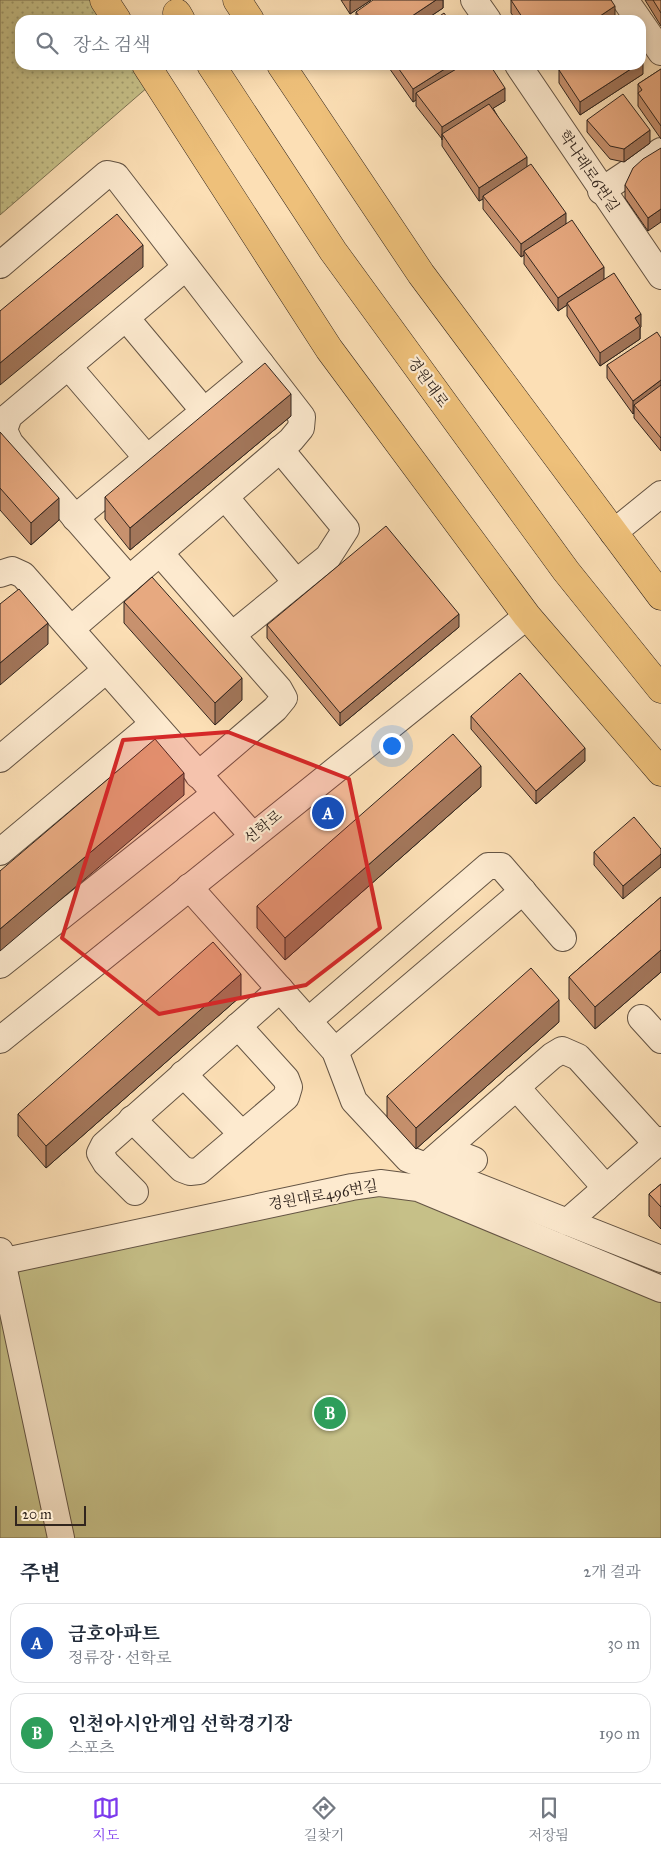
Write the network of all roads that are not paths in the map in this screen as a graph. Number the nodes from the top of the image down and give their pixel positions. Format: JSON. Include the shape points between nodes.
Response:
{"nodes":[{"id":1,"x":104,"y":0,"type":"edge"},
{"id":2,"x":237,"y":0,"type":"edge"},
{"id":3,"x":474,"y":0,"type":"edge"},
{"id":4,"x":625,"y":0,"type":"edge"},
{"id":5,"x":114,"y":15,"type":"edge"},
{"id":6,"x":247,"y":15,"type":"edge"},
{"id":7,"x":484,"y":15,"type":"edge"},
{"id":8,"x":636,"y":15,"type":"edge"},
{"id":9,"x":646,"y":31,"type":"edge"},
{"id":10,"x":661,"y":52,"type":"edge"},
{"id":11,"x":149,"y":70,"type":"edge"},
{"id":12,"x":214,"y":70,"type":"edge"},
{"id":13,"x":284,"y":70,"type":"edge"},
{"id":14,"x":521,"y":70,"type":"edge"},
{"id":15,"x":661,"y":151,"type":"edge"},
{"id":16,"x":602,"y":191,"type":"junction"},
{"id":17,"x":0,"y":265,"type":"edge"},
{"id":18,"x":186,"y":267,"type":"junction"},
{"id":19,"x":661,"y":276,"type":"edge"},
{"id":20,"x":126,"y":318,"type":"junction"},
{"id":21,"x":261,"y":364,"type":"junction"},
{"id":22,"x":68,"y":366,"type":"junction"},
{"id":23,"x":204,"y":411,"type":"junction"},
{"id":24,"x":280,"y":449,"type":"junction"},
{"id":25,"x":147,"y":458,"type":"junction"},
{"id":26,"x":661,"y":494,"type":"edge"},
{"id":27,"x":225,"y":497,"type":"junction"},
{"id":28,"x":75,"y":518,"type":"junction"},
{"id":29,"x":613,"y":533,"type":"junction"},
{"id":30,"x":160,"y":553,"type":"junction"},
{"id":31,"x":0,"y":574,"type":"edge"},
{"id":32,"x":129,"y":579,"type":"junction"},
{"id":33,"x":296,"y":582,"type":"junction"},
{"id":34,"x":661,"y":596,"type":"edge"},
{"id":35,"x":527,"y":616,"type":"junction"},
{"id":36,"x":70,"y":629,"type":"junction"},
{"id":37,"x":232,"y":635,"type":"junction"},
{"id":38,"x":106,"y":670,"type":"junction"},
{"id":39,"x":661,"y":689,"type":"edge"},
{"id":40,"x":154,"y":724,"type":"junction"},
{"id":41,"x":0,"y":759,"type":"edge"},
{"id":42,"x":661,"y":772,"type":"edge"},
{"id":43,"x":207,"y":784,"type":"junction"},
{"id":44,"x":252,"y":836,"type":"junction"},
{"id":45,"x":0,"y":852,"type":"edge"},
{"id":46,"x":189,"y":887,"type":"junction"},
{"id":47,"x":522,"y":891,"type":"junction"},
{"id":48,"x":563,"y":938,"type":"dead end"},
{"id":49,"x":0,"y":965,"type":"edge"},
{"id":50,"x":280,"y":989,"type":"junction"},
{"id":51,"x":641,"y":1018,"type":"dead end"},
{"id":52,"x":308,"y":1021,"type":"junction"},
{"id":53,"x":238,"y":1026,"type":"junction"},
{"id":54,"x":0,"y":1040,"type":"edge"},
{"id":55,"x":661,"y":1040,"type":"edge"},
{"id":56,"x":335,"y":1051,"type":"junction"},
{"id":57,"x":183,"y":1074,"type":"junction"},
{"id":58,"x":516,"y":1087,"type":"junction"},
{"id":59,"x":132,"y":1118,"type":"junction"},
{"id":60,"x":242,"y":1134,"type":"junction"},
{"id":61,"x":659,"y":1142,"type":"edge"},
{"id":62,"x":446,"y":1149,"type":"junction"},
{"id":63,"x":474,"y":1160,"type":"dead end"},
{"id":64,"x":426,"y":1166,"type":"junction"},
{"id":65,"x":606,"y":1188,"type":"junction"},
{"id":66,"x":135,"y":1192,"type":"dead end"},
{"id":67,"x":567,"y":1222,"type":"junction"},
{"id":68,"x":1,"y":1258,"type":"edge"},
{"id":69,"x":661,"y":1259,"type":"edge"},
{"id":70,"x":661,"y":1289,"type":"edge"},
{"id":71,"x":61,"y":1538,"type":"edge"}],
"edges":[{"from":1,"to":5,"type":"main road"},
{"from":2,"to":6,"type":"main road"},
{"from":3,"to":7,"type":"street"},
{"from":4,"to":8,"type":"street"},
{"from":9,"to":10,"type":"street"},
{"from":11,"to":35,"type":"main road","via":[[329,349]]},
{"from":12,"to":39,"type":"main road","name":"경원대로","via":[[333,251],[566,571]]},
{"from":13,"to":29,"type":"main road","via":[[421,274]]},
{"from":14,"to":16,"type":"street","name":"학나래로6번길"},
{"from":15,"to":16,"type":"street"},
{"from":16,"to":19,"type":"street","name":"학나래로6번길"},
{"from":17,"to":18,"type":"street","via":[[107,174],[116,176]]},
{"from":18,"to":20,"type":"street"},
{"from":18,"to":21,"type":"street"},
{"from":20,"to":22,"type":"street"},
{"from":20,"to":23,"type":"street"},
{"from":21,"to":23,"type":"street"},
{"from":21,"to":24,"type":"street","via":[[302,417],[300,428]]},
{"from":22,"to":25,"type":"street"},
{"from":22,"to":28,"type":"street","via":[[9,416],[4,430],[10,443]]},
{"from":23,"to":25,"type":"street"},
{"from":24,"to":27,"type":"street"},
{"from":24,"to":33,"type":"street","via":[[346,530],[328,557]]},
{"from":25,"to":28,"type":"street"},
{"from":26,"to":29,"type":"street"},
{"from":27,"to":30,"type":"street"},
{"from":27,"to":33,"type":"street"},
{"from":28,"to":32,"type":"street"},
{"from":29,"to":34,"type":"main road"},
{"from":30,"to":32,"type":"street"},
{"from":30,"to":37,"type":"street"},
{"from":31,"to":36,"type":"street","via":[[12,570],[23,575]]},
{"from":32,"to":36,"type":"street"},
{"from":33,"to":37,"type":"street"},
{"from":35,"to":42,"type":"main road"},
{"from":35,"to":44,"type":"street","name":"선학로"},
{"from":36,"to":38,"type":"street"},
{"from":37,"to":43,"type":"street","via":[[284,698]]},
{"from":38,"to":40,"type":"street"},
{"from":38,"to":41,"type":"street"},
{"from":40,"to":43,"type":"street"},
{"from":40,"to":45,"type":"street"},
{"from":43,"to":44,"type":"street"},
{"from":43,"to":49,"type":"street"},
{"from":44,"to":46,"type":"street","name":"선학로"},
{"from":46,"to":50,"type":"street"},
{"from":46,"to":54,"type":"street","name":"선학로"},
{"from":47,"to":48,"type":"street"},
{"from":47,"to":52,"type":"street","via":[[501,866],[488,866]]},
{"from":47,"to":56,"type":"street"},
{"from":50,"to":52,"type":"street"},
{"from":50,"to":53,"type":"street"},
{"from":51,"to":55,"type":"street"},
{"from":52,"to":56,"type":"street"},
{"from":53,"to":57,"type":"street"},
{"from":53,"to":60,"type":"street","via":[[286,1079],[289,1087],[286,1097]]},
{"from":56,"to":64,"type":"street","via":[[354,1101],[408,1159]]},
{"from":57,"to":59,"type":"street"},
{"from":57,"to":60,"type":"street"},
{"from":58,"to":61,"type":"street","via":[[562,1050],[578,1057]]},
{"from":58,"to":62,"type":"street"},
{"from":58,"to":65,"type":"street"},
{"from":59,"to":60,"type":"street","via":[[182,1169],[190,1172],[199,1171]]},
{"from":59,"to":66,"type":"street","via":[[100,1153]]},
{"from":61,"to":65,"type":"street"},
{"from":62,"to":63,"type":"street"},
{"from":62,"to":64,"type":"street"},
{"from":64,"to":67,"type":"street"},
{"from":65,"to":67,"type":"street"},
{"from":67,"to":69,"type":"street"},
{"from":68,"to":70,"type":"street","name":"경원대로496번길","via":[[380,1183],[418,1188]]},
{"from":68,"to":71,"type":"street"}]}
